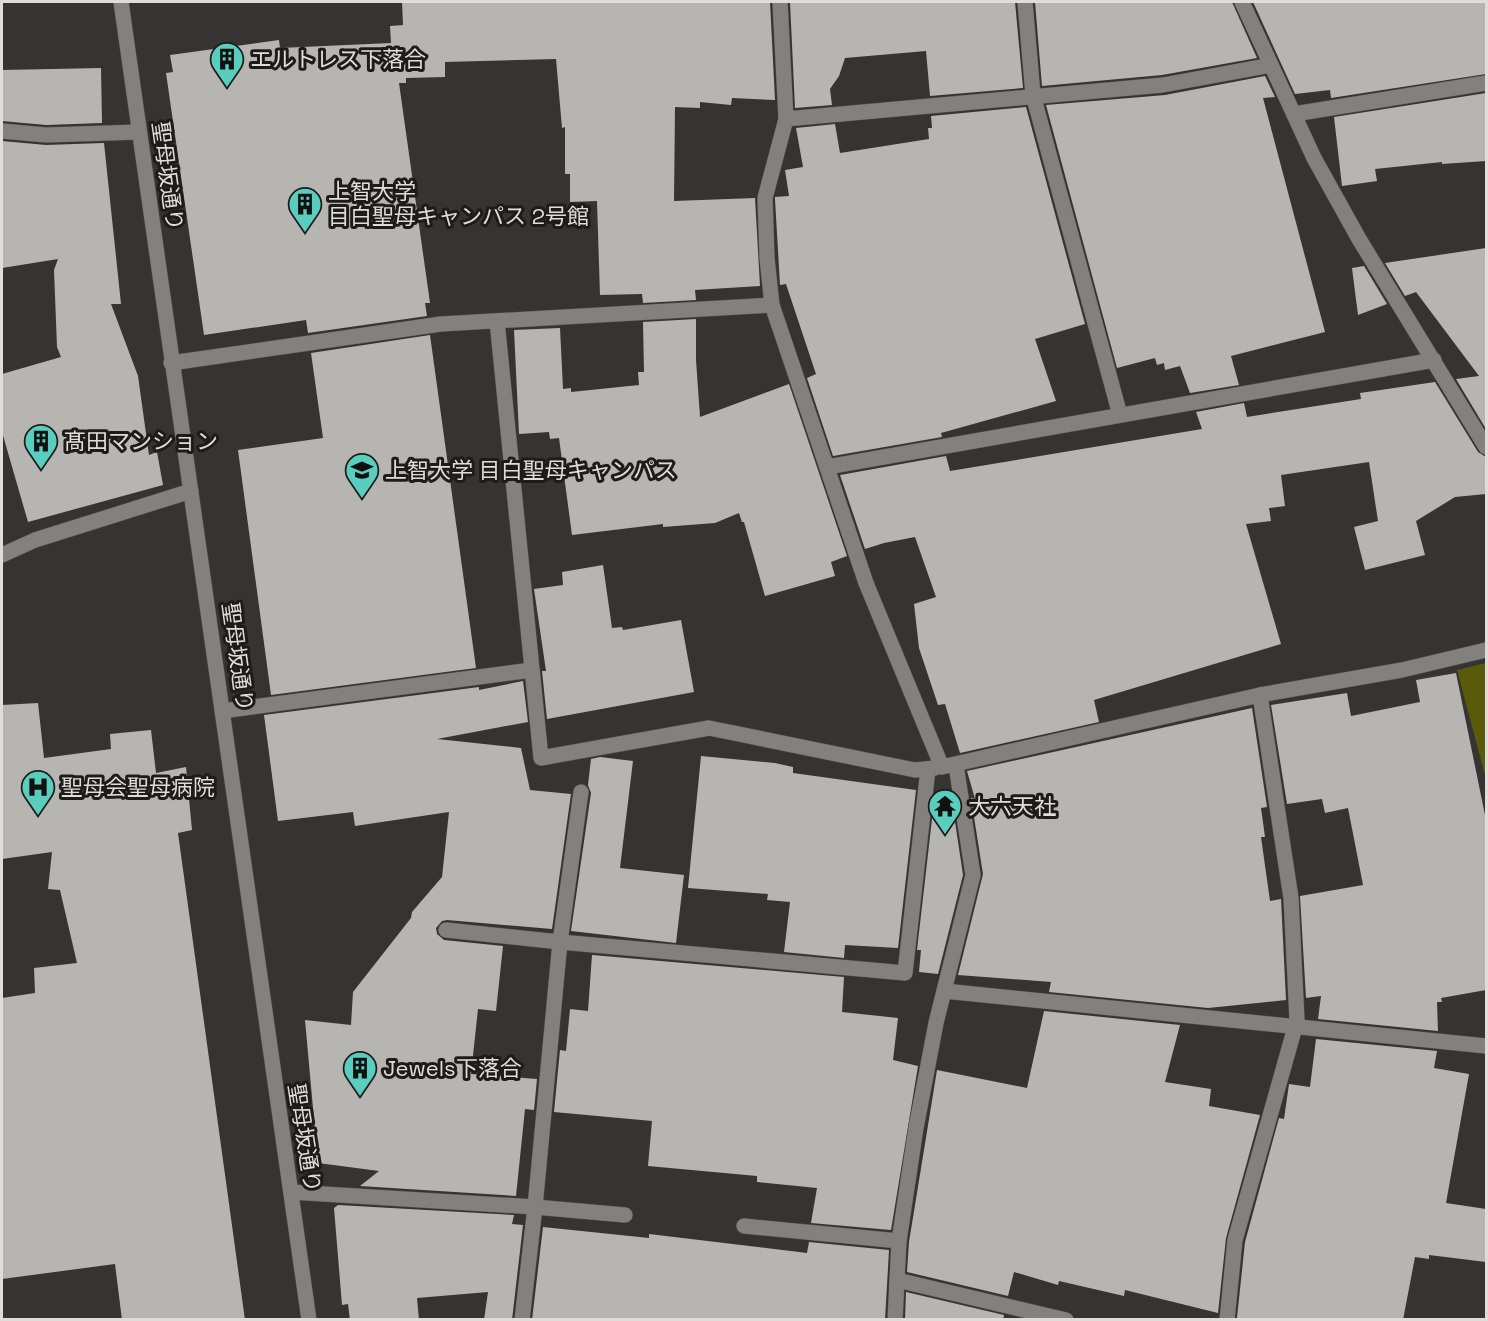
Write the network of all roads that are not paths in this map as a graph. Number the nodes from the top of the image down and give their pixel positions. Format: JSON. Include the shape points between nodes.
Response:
{"nodes":[{"id":1,"x":121,"y":2,"type":"edge"},
{"id":2,"x":780,"y":2,"type":"edge"},
{"id":3,"x":1025,"y":2,"type":"edge"},
{"id":4,"x":1242,"y":2,"type":"edge"},
{"id":5,"x":1271,"y":65,"type":"junction"},
{"id":6,"x":1486,"y":83,"type":"edge"},
{"id":7,"x":1033,"y":95,"type":"junction"},
{"id":8,"x":1294,"y":114,"type":"junction"},
{"id":9,"x":786,"y":119,"type":"junction"},
{"id":10,"x":2,"y":131,"type":"edge"},
{"id":11,"x":139,"y":132,"type":"junction"},
{"id":12,"x":772,"y":305,"type":"junction"},
{"id":13,"x":497,"y":321,"type":"junction"},
{"id":14,"x":1434,"y":360,"type":"junction"},
{"id":15,"x":171,"y":363,"type":"junction"},
{"id":16,"x":1120,"y":415,"type":"junction"},
{"id":17,"x":1486,"y":447,"type":"edge"},
{"id":18,"x":827,"y":467,"type":"junction"},
{"id":19,"x":191,"y":491,"type":"junction"},
{"id":20,"x":3,"y":550,"type":"edge"},
{"id":21,"x":1486,"y":650,"type":"edge"},
{"id":22,"x":532,"y":670,"type":"junction"},
{"id":23,"x":1260,"y":695,"type":"junction"},
{"id":24,"x":222,"y":711,"type":"junction"},
{"id":25,"x":942,"y":767,"type":"junction"},
{"id":26,"x":581,"y":792,"type":"dead end"},
{"id":27,"x":446,"y":930,"type":"dead end"},
{"id":28,"x":560,"y":942,"type":"junction"},
{"id":29,"x":944,"y":991,"type":"junction"},
{"id":30,"x":1295,"y":1026,"type":"junction"},
{"id":31,"x":1486,"y":1046,"type":"edge"},
{"id":32,"x":291,"y":1192,"type":"junction"},
{"id":33,"x":535,"y":1207,"type":"junction"},
{"id":34,"x":625,"y":1215,"type":"dead end"},
{"id":35,"x":744,"y":1226,"type":"dead end"},
{"id":36,"x":900,"y":1241,"type":"junction"},
{"id":37,"x":897,"y":1280,"type":"junction"},
{"id":38,"x":309,"y":1320,"type":"edge"},
{"id":39,"x":522,"y":1320,"type":"edge"},
{"id":40,"x":895,"y":1320,"type":"edge"},
{"id":41,"x":1066,"y":1320,"type":"edge"},
{"id":42,"x":1227,"y":1320,"type":"edge"}],
"edges":[{"from":1,"to":11,"type":"street","name":"聖母坂通り"},
{"from":2,"to":9,"type":"street"},
{"from":3,"to":7,"type":"street"},
{"from":4,"to":5,"type":"street"},
{"from":5,"to":7,"type":"street","via":[[1163,85]]},
{"from":5,"to":8,"type":"street"},
{"from":6,"to":8,"type":"street"},
{"from":7,"to":9,"type":"street"},
{"from":7,"to":16,"type":"street"},
{"from":8,"to":14,"type":"street","via":[[1359,239]]},
{"from":9,"to":12,"type":"street","via":[[765,198]]},
{"from":10,"to":11,"type":"street","via":[[46,135]]},
{"from":11,"to":15,"type":"street","name":"聖母坂通り"},
{"from":12,"to":13,"type":"street"},
{"from":12,"to":18,"type":"street"},
{"from":13,"to":15,"type":"street","via":[[441,324]]},
{"from":13,"to":22,"type":"street"},
{"from":14,"to":16,"type":"street"},
{"from":14,"to":17,"type":"street"},
{"from":15,"to":19,"type":"street","name":"聖母坂通り"},
{"from":16,"to":18,"type":"street"},
{"from":18,"to":25,"type":"street","via":[[866,583]]},
{"from":19,"to":20,"type":"street"},
{"from":19,"to":24,"type":"street","name":"聖母坂通り"},
{"from":21,"to":23,"type":"street","via":[[1401,670]]},
{"from":22,"to":24,"type":"street"},
{"from":22,"to":25,"type":"street","via":[[542,758],[709,728],[915,770]]},
{"from":23,"to":25,"type":"street"},
{"from":23,"to":30,"type":"street","via":[[1291,898]]},
{"from":24,"to":32,"type":"street","name":"聖母坂通り"},
{"from":25,"to":28,"type":"street","via":[[905,973]]},
{"from":25,"to":29,"type":"street","via":[[973,876]]},
{"from":26,"to":28,"type":"street"},
{"from":27,"to":28,"type":"street"},
{"from":28,"to":33,"type":"street"},
{"from":29,"to":30,"type":"street"},
{"from":29,"to":36,"type":"street","via":[[916,1128]]},
{"from":30,"to":31,"type":"street"},
{"from":30,"to":42,"type":"street","via":[[1236,1240]]},
{"from":32,"to":33,"type":"street"},
{"from":32,"to":38,"type":"street","name":"聖母坂通り"},
{"from":33,"to":34,"type":"street"},
{"from":33,"to":39,"type":"street"},
{"from":35,"to":36,"type":"street"},
{"from":36,"to":37,"type":"street"},
{"from":37,"to":40,"type":"street"},
{"from":37,"to":41,"type":"street"}]}
